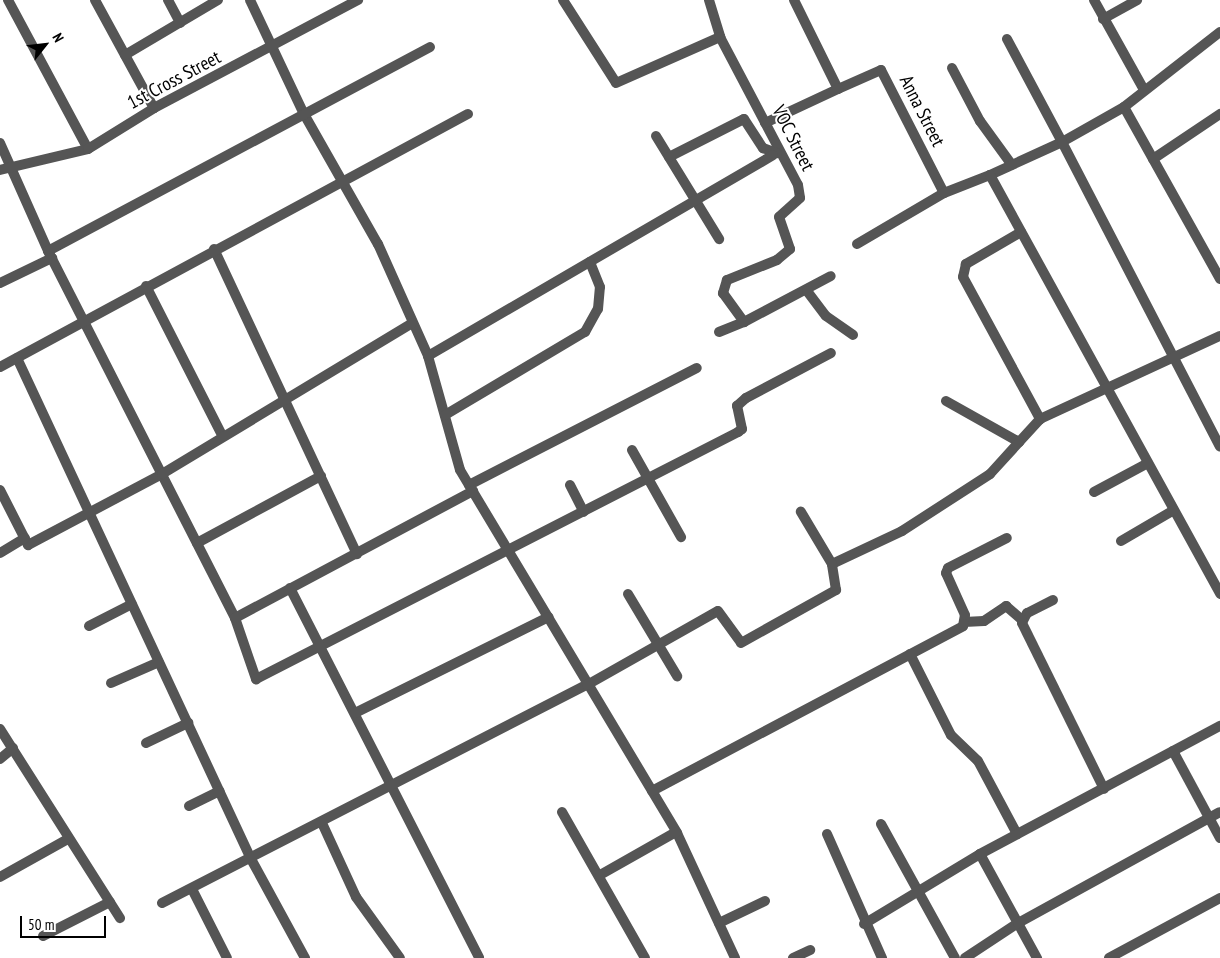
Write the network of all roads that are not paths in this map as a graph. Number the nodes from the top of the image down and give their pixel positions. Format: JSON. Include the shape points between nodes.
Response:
{"nodes":[{"id":1,"x":8,"y":0,"type":"edge"},
{"id":2,"x":95,"y":0,"type":"edge"},
{"id":3,"x":168,"y":0,"type":"edge"},
{"id":4,"x":218,"y":0,"type":"edge"},
{"id":5,"x":250,"y":0,"type":"edge"},
{"id":6,"x":358,"y":0,"type":"edge"},
{"id":7,"x":562,"y":0,"type":"edge"},
{"id":8,"x":708,"y":0,"type":"edge"},
{"id":9,"x":794,"y":0,"type":"edge"},
{"id":10,"x":1094,"y":0,"type":"edge"},
{"id":11,"x":1137,"y":0,"type":"edge"},
{"id":12,"x":1103,"y":19,"type":"junction"},
{"id":13,"x":180,"y":23,"type":"junction"},
{"id":14,"x":1220,"y":32,"type":"edge"},
{"id":15,"x":720,"y":37,"type":"junction"},
{"id":16,"x":1007,"y":39,"type":"dead end"},
{"id":17,"x":430,"y":47,"type":"dead end"},
{"id":18,"x":272,"y":48,"type":"junction"},
{"id":19,"x":125,"y":55,"type":"junction"},
{"id":20,"x":952,"y":68,"type":"dead end"},
{"id":21,"x":838,"y":89,"type":"junction"},
{"id":22,"x":1144,"y":90,"type":"junction"},
{"id":23,"x":1124,"y":107,"type":"junction"},
{"id":24,"x":154,"y":108,"type":"junction"},
{"id":25,"x":304,"y":114,"type":"junction"},
{"id":26,"x":468,"y":114,"type":"dead end"},
{"id":27,"x":1220,"y":114,"type":"edge"},
{"id":28,"x":766,"y":123,"type":"junction"},
{"id":29,"x":656,"y":136,"type":"dead end"},
{"id":30,"x":1062,"y":142,"type":"junction"},
{"id":31,"x":0,"y":143,"type":"edge"},
{"id":32,"x":88,"y":149,"type":"junction"},
{"id":33,"x":777,"y":154,"type":"junction"},
{"id":34,"x":669,"y":157,"type":"junction"},
{"id":35,"x":1153,"y":159,"type":"junction"},
{"id":36,"x":1012,"y":165,"type":"junction"},
{"id":37,"x":11,"y":168,"type":"junction"},
{"id":38,"x":0,"y":170,"type":"edge"},
{"id":39,"x":990,"y":175,"type":"junction"},
{"id":40,"x":341,"y":181,"type":"junction"},
{"id":41,"x":944,"y":193,"type":"junction"},
{"id":42,"x":697,"y":201,"type":"junction"},
{"id":43,"x":1022,"y":232,"type":"junction"},
{"id":44,"x":718,"y":239,"type":"dead end"},
{"id":45,"x":857,"y":244,"type":"dead end"},
{"id":46,"x":214,"y":249,"type":"junction"},
{"id":47,"x":50,"y":255,"type":"junction"},
{"id":48,"x":590,"y":262,"type":"junction"},
{"id":49,"x":832,"y":276,"type":"dead end"},
{"id":50,"x":1220,"y":279,"type":"edge"},
{"id":51,"x":0,"y":282,"type":"edge"},
{"id":52,"x":146,"y":286,"type":"junction"},
{"id":53,"x":806,"y":291,"type":"junction"},
{"id":54,"x":85,"y":320,"type":"junction"},
{"id":55,"x":744,"y":322,"type":"junction"},
{"id":56,"x":411,"y":324,"type":"junction"},
{"id":57,"x":719,"y":332,"type":"dead end"},
{"id":58,"x":853,"y":335,"type":"dead end"},
{"id":59,"x":1220,"y":336,"type":"edge"},
{"id":60,"x":831,"y":353,"type":"dead end"},
{"id":61,"x":428,"y":356,"type":"junction"},
{"id":62,"x":17,"y":358,"type":"junction"},
{"id":63,"x":1174,"y":358,"type":"junction"},
{"id":64,"x":0,"y":367,"type":"edge"},
{"id":65,"x":697,"y":368,"type":"dead end"},
{"id":66,"x":1107,"y":389,"type":"junction"},
{"id":67,"x":284,"y":397,"type":"junction"},
{"id":68,"x":946,"y":401,"type":"dead end"},
{"id":69,"x":445,"y":415,"type":"junction"},
{"id":70,"x":1040,"y":419,"type":"junction"},
{"id":71,"x":223,"y":437,"type":"junction"},
{"id":72,"x":1019,"y":442,"type":"junction"},
{"id":73,"x":1220,"y":447,"type":"edge"},
{"id":74,"x":632,"y":450,"type":"dead end"},
{"id":75,"x":1148,"y":463,"type":"junction"},
{"id":76,"x":162,"y":474,"type":"junction"},
{"id":77,"x":321,"y":476,"type":"junction"},
{"id":78,"x":648,"y":480,"type":"junction"},
{"id":79,"x":570,"y":485,"type":"dead end"},
{"id":80,"x":471,"y":488,"type":"junction"},
{"id":81,"x":0,"y":490,"type":"edge"},
{"id":82,"x":1094,"y":492,"type":"dead end"},
{"id":83,"x":1174,"y":510,"type":"junction"},
{"id":84,"x":584,"y":512,"type":"junction"},
{"id":85,"x":801,"y":512,"type":"dead end"},
{"id":86,"x":90,"y":514,"type":"junction"},
{"id":87,"x":681,"y":537,"type":"dead end"},
{"id":88,"x":25,"y":538,"type":"junction"},
{"id":89,"x":1007,"y":538,"type":"dead end"},
{"id":90,"x":1122,"y":541,"type":"dead end"},
{"id":91,"x":197,"y":543,"type":"junction"},
{"id":92,"x":506,"y":550,"type":"junction"},
{"id":93,"x":0,"y":553,"type":"edge"},
{"id":94,"x":357,"y":554,"type":"junction"},
{"id":95,"x":832,"y":564,"type":"junction"},
{"id":96,"x":1216,"y":579,"type":"edge"},
{"id":97,"x":290,"y":588,"type":"junction"},
{"id":98,"x":628,"y":594,"type":"dead end"},
{"id":99,"x":1220,"y":594,"type":"edge"},
{"id":100,"x":1053,"y":600,"type":"dead end"},
{"id":101,"x":132,"y":604,"type":"junction"},
{"id":102,"x":548,"y":617,"type":"junction"},
{"id":103,"x":235,"y":618,"type":"junction"},
{"id":104,"x":1022,"y":620,"type":"junction"},
{"id":105,"x":964,"y":622,"type":"junction"},
{"id":106,"x":89,"y":626,"type":"dead end"},
{"id":107,"x":320,"y":646,"type":"junction"},
{"id":108,"x":660,"y":646,"type":"junction"},
{"id":109,"x":910,"y":654,"type":"junction"},
{"id":110,"x":159,"y":662,"type":"junction"},
{"id":111,"x":677,"y":676,"type":"dead end"},
{"id":112,"x":111,"y":683,"type":"dead end"},
{"id":113,"x":587,"y":685,"type":"junction"},
{"id":114,"x":355,"y":713,"type":"junction"},
{"id":115,"x":188,"y":723,"type":"junction"},
{"id":116,"x":1220,"y":726,"type":"edge"},
{"id":117,"x":0,"y":729,"type":"edge"},
{"id":118,"x":146,"y":743,"type":"dead end"},
{"id":119,"x":13,"y":748,"type":"junction"},
{"id":120,"x":1173,"y":751,"type":"junction"},
{"id":121,"x":0,"y":759,"type":"edge"},
{"id":122,"x":393,"y":786,"type":"junction"},
{"id":123,"x":1104,"y":789,"type":"junction"},
{"id":124,"x":220,"y":791,"type":"junction"},
{"id":125,"x":652,"y":791,"type":"junction"},
{"id":126,"x":189,"y":806,"type":"dead end"},
{"id":127,"x":562,"y":812,"type":"dead end"},
{"id":128,"x":1220,"y":812,"type":"edge"},
{"id":129,"x":1209,"y":818,"type":"junction"},
{"id":130,"x":322,"y":823,"type":"junction"},
{"id":131,"x":880,"y":824,"type":"dead end"},
{"id":132,"x":676,"y":832,"type":"junction"},
{"id":133,"x":827,"y":834,"type":"dead end"},
{"id":134,"x":1017,"y":834,"type":"junction"},
{"id":135,"x":1220,"y":838,"type":"edge"},
{"id":136,"x":68,"y":839,"type":"junction"},
{"id":137,"x":980,"y":854,"type":"junction"},
{"id":138,"x":252,"y":859,"type":"junction"},
{"id":139,"x":600,"y":875,"type":"junction"},
{"id":140,"x":0,"y":878,"type":"edge"},
{"id":141,"x":192,"y":889,"type":"junction"},
{"id":142,"x":917,"y":892,"type":"junction"},
{"id":143,"x":1220,"y":898,"type":"edge"},
{"id":144,"x":110,"y":902,"type":"junction"},
{"id":145,"x":765,"y":902,"type":"dead end"},
{"id":146,"x":162,"y":903,"type":"dead end"},
{"id":147,"x":120,"y":918,"type":"dead end"},
{"id":148,"x":719,"y":923,"type":"junction"},
{"id":149,"x":864,"y":924,"type":"junction"},
{"id":150,"x":1018,"y":924,"type":"junction"},
{"id":151,"x":43,"y":936,"type":"dead end"},
{"id":152,"x":810,"y":950,"type":"dead end"},
{"id":153,"x":227,"y":958,"type":"edge"},
{"id":154,"x":305,"y":958,"type":"edge"},
{"id":155,"x":400,"y":958,"type":"edge"},
{"id":156,"x":479,"y":958,"type":"edge"},
{"id":157,"x":645,"y":958,"type":"edge"},
{"id":158,"x":735,"y":958,"type":"edge"},
{"id":159,"x":792,"y":958,"type":"edge"},
{"id":160,"x":882,"y":958,"type":"edge"},
{"id":161,"x":954,"y":958,"type":"edge"},
{"id":162,"x":966,"y":958,"type":"edge"},
{"id":163,"x":1037,"y":958,"type":"edge"},
{"id":164,"x":1109,"y":958,"type":"edge"}],
"edges":[{"from":1,"to":32,"type":"street"},
{"from":2,"to":19,"type":"street"},
{"from":3,"to":13,"type":"street"},
{"from":4,"to":13,"type":"street"},
{"from":5,"to":18,"type":"street"},
{"from":6,"to":18,"type":"street","name":"1st Cross Street"},
{"from":7,"to":15,"type":"street","via":[[616,84]]},
{"from":8,"to":15,"type":"street","name":"VOC Street"},
{"from":9,"to":21,"type":"street"},
{"from":10,"to":12,"type":"street"},
{"from":11,"to":12,"type":"street"},
{"from":12,"to":22,"type":"street"},
{"from":13,"to":19,"type":"street"},
{"from":14,"to":22,"type":"street"},
{"from":15,"to":28,"type":"street","name":"VOC Street"},
{"from":16,"to":30,"type":"street"},
{"from":17,"to":25,"type":"street"},
{"from":18,"to":24,"type":"street","name":"1st Cross Street"},
{"from":18,"to":25,"type":"street"},
{"from":19,"to":24,"type":"street"},
{"from":20,"to":36,"type":"street","via":[[980,121]]},
{"from":21,"to":28,"type":"street"},
{"from":21,"to":41,"type":"street","name":"Anna Street","via":[[881,70]]},
{"from":22,"to":23,"type":"street"},
{"from":23,"to":30,"type":"street"},
{"from":23,"to":35,"type":"street"},
{"from":24,"to":32,"type":"street","name":"1st Cross Street"},
{"from":25,"to":40,"type":"street"},
{"from":25,"to":47,"type":"street"},
{"from":26,"to":40,"type":"street"},
{"from":27,"to":35,"type":"street"},
{"from":28,"to":33,"type":"street","name":"VOC Street"},
{"from":29,"to":34,"type":"street"},
{"from":30,"to":36,"type":"street"},
{"from":30,"to":63,"type":"street"},
{"from":31,"to":37,"type":"street"},
{"from":32,"to":37,"type":"street","name":"1st Cross Street"},
{"from":33,"to":34,"type":"street","via":[[763,148],[744,119]]},
{"from":33,"to":42,"type":"street"},
{"from":33,"to":55,"type":"street","name":"VOC Street","via":[[800,198],[780,217],[790,249],[777,260],[722,285],[738,320]]},
{"from":34,"to":42,"type":"street"},
{"from":35,"to":50,"type":"street"},
{"from":36,"to":39,"type":"street"},
{"from":37,"to":38,"type":"street","name":"1st Cross Street"},
{"from":37,"to":47,"type":"street"},
{"from":39,"to":41,"type":"street"},
{"from":39,"to":43,"type":"street"},
{"from":40,"to":46,"type":"street"},
{"from":40,"to":56,"type":"street","via":[[378,244]]},
{"from":41,"to":45,"type":"street"},
{"from":42,"to":44,"type":"street"},
{"from":42,"to":48,"type":"street"},
{"from":43,"to":66,"type":"street"},
{"from":43,"to":70,"type":"street","via":[[966,264],[962,271]]},
{"from":46,"to":52,"type":"street"},
{"from":46,"to":67,"type":"street"},
{"from":47,"to":51,"type":"street"},
{"from":47,"to":54,"type":"street"},
{"from":48,"to":61,"type":"street"},
{"from":48,"to":69,"type":"street","via":[[600,287],[598,309],[585,332]]},
{"from":49,"to":53,"type":"street"},
{"from":52,"to":54,"type":"street"},
{"from":52,"to":71,"type":"street"},
{"from":53,"to":55,"type":"street"},
{"from":53,"to":58,"type":"street","via":[[826,316]]},
{"from":54,"to":62,"type":"street"},
{"from":54,"to":76,"type":"street"},
{"from":55,"to":57,"type":"street"},
{"from":56,"to":61,"type":"street"},
{"from":56,"to":67,"type":"street"},
{"from":59,"to":63,"type":"street"},
{"from":60,"to":78,"type":"street","via":[[746,398],[737,406],[742,428],[738,432]]},
{"from":61,"to":69,"type":"street"},
{"from":62,"to":64,"type":"street"},
{"from":62,"to":86,"type":"street"},
{"from":63,"to":66,"type":"street"},
{"from":63,"to":73,"type":"street"},
{"from":65,"to":80,"type":"street"},
{"from":66,"to":70,"type":"street"},
{"from":66,"to":75,"type":"street"},
{"from":67,"to":71,"type":"street"},
{"from":67,"to":77,"type":"street"},
{"from":68,"to":72,"type":"street"},
{"from":69,"to":80,"type":"street","via":[[460,470]]},
{"from":70,"to":72,"type":"street"},
{"from":71,"to":76,"type":"street"},
{"from":72,"to":95,"type":"street","via":[[990,474],[902,531]]},
{"from":74,"to":78,"type":"street"},
{"from":75,"to":82,"type":"street"},
{"from":75,"to":83,"type":"street"},
{"from":76,"to":86,"type":"street"},
{"from":76,"to":91,"type":"street"},
{"from":77,"to":91,"type":"street"},
{"from":77,"to":94,"type":"street"},
{"from":78,"to":84,"type":"street"},
{"from":78,"to":87,"type":"street"},
{"from":79,"to":84,"type":"street"},
{"from":80,"to":92,"type":"street"},
{"from":80,"to":94,"type":"street"},
{"from":81,"to":88,"type":"street"},
{"from":83,"to":90,"type":"street"},
{"from":83,"to":96,"type":"street"},
{"from":84,"to":92,"type":"street"},
{"from":85,"to":95,"type":"street"},
{"from":86,"to":88,"type":"street","via":[[28,544]]},
{"from":86,"to":101,"type":"street"},
{"from":88,"to":93,"type":"street"},
{"from":89,"to":105,"type":"street","via":[[948,568]]},
{"from":91,"to":103,"type":"street"},
{"from":92,"to":102,"type":"street"},
{"from":92,"to":107,"type":"street"},
{"from":94,"to":97,"type":"street"},
{"from":95,"to":108,"type":"street","via":[[836,590],[741,644],[718,610]]},
{"from":96,"to":99,"type":"street"},
{"from":97,"to":103,"type":"street"},
{"from":97,"to":107,"type":"street"},
{"from":98,"to":108,"type":"street"},
{"from":100,"to":104,"type":"street"},
{"from":101,"to":106,"type":"street"},
{"from":101,"to":110,"type":"street"},
{"from":102,"to":113,"type":"street"},
{"from":102,"to":114,"type":"street"},
{"from":103,"to":107,"type":"street","via":[[256,679]]},
{"from":104,"to":105,"type":"street","via":[[1006,606],[984,621]]},
{"from":104,"to":123,"type":"street"},
{"from":105,"to":109,"type":"street"},
{"from":107,"to":114,"type":"street"},
{"from":108,"to":111,"type":"street"},
{"from":108,"to":113,"type":"street"},
{"from":109,"to":125,"type":"street"},
{"from":109,"to":134,"type":"street","via":[[951,735],[978,761]]},
{"from":110,"to":112,"type":"street"},
{"from":110,"to":115,"type":"street"},
{"from":113,"to":122,"type":"street"},
{"from":113,"to":125,"type":"street"},
{"from":114,"to":122,"type":"street"},
{"from":115,"to":118,"type":"street"},
{"from":115,"to":124,"type":"street"},
{"from":116,"to":120,"type":"street"},
{"from":117,"to":119,"type":"street"},
{"from":119,"to":121,"type":"street"},
{"from":119,"to":136,"type":"street"},
{"from":120,"to":123,"type":"street"},
{"from":120,"to":129,"type":"street"},
{"from":122,"to":130,"type":"street"},
{"from":122,"to":156,"type":"street"},
{"from":123,"to":134,"type":"street"},
{"from":124,"to":126,"type":"street"},
{"from":124,"to":138,"type":"street"},
{"from":125,"to":132,"type":"street"},
{"from":127,"to":139,"type":"street"},
{"from":128,"to":129,"type":"street"},
{"from":129,"to":135,"type":"street"},
{"from":129,"to":150,"type":"street"},
{"from":130,"to":138,"type":"street"},
{"from":130,"to":155,"type":"street","via":[[356,897]]},
{"from":131,"to":142,"type":"street"},
{"from":132,"to":139,"type":"street"},
{"from":132,"to":148,"type":"street"},
{"from":133,"to":149,"type":"street"},
{"from":134,"to":137,"type":"street"},
{"from":136,"to":140,"type":"street"},
{"from":136,"to":144,"type":"street"},
{"from":137,"to":142,"type":"street"},
{"from":137,"to":150,"type":"street"},
{"from":138,"to":141,"type":"street"},
{"from":138,"to":154,"type":"street"},
{"from":139,"to":157,"type":"street"},
{"from":141,"to":146,"type":"street"},
{"from":141,"to":153,"type":"street"},
{"from":142,"to":149,"type":"street"},
{"from":142,"to":161,"type":"street"},
{"from":143,"to":164,"type":"street"},
{"from":144,"to":147,"type":"street"},
{"from":144,"to":151,"type":"street"},
{"from":145,"to":148,"type":"street"},
{"from":148,"to":158,"type":"street"},
{"from":149,"to":160,"type":"street"},
{"from":150,"to":162,"type":"street"},
{"from":150,"to":163,"type":"street"},
{"from":152,"to":159,"type":"street"}]}
